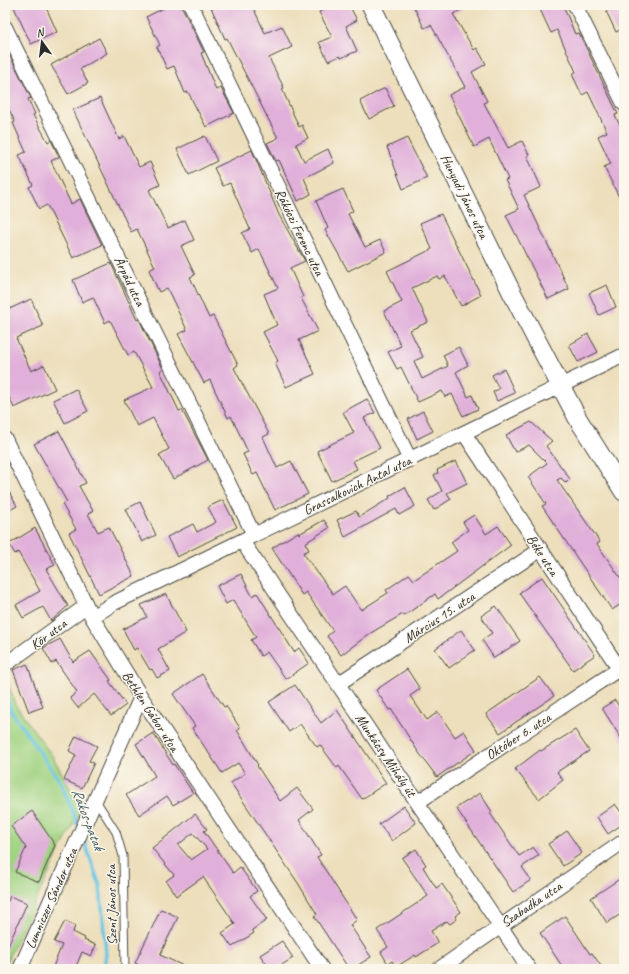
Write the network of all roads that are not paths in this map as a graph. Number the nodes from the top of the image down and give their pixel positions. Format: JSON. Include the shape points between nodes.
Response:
{"nodes":[{"id":1,"x":191,"y":5,"type":"edge"},
{"id":2,"x":372,"y":5,"type":"edge"},
{"id":3,"x":576,"y":5,"type":"edge"},
{"id":4,"x":5,"y":27,"type":"edge"},
{"id":5,"x":624,"y":104,"type":"edge"},
{"id":6,"x":624,"y":355,"type":"edge"},
{"id":7,"x":560,"y":386,"type":"junction"},
{"id":8,"x":464,"y":433,"type":"junction"},
{"id":9,"x":5,"y":439,"type":"edge"},
{"id":10,"x":410,"y":460,"type":"junction"},
{"id":11,"x":624,"y":492,"type":"edge"},
{"id":12,"x":248,"y":538,"type":"junction"},
{"id":13,"x":540,"y":550,"type":"junction"},
{"id":14,"x":89,"y":611,"type":"junction"},
{"id":15,"x":9,"y":662,"type":"dead end"},
{"id":16,"x":622,"y":673,"type":"edge"},
{"id":17,"x":338,"y":684,"type":"junction"},
{"id":18,"x":141,"y":697,"type":"junction"},
{"id":19,"x":95,"y":799,"type":"junction"},
{"id":20,"x":418,"y":802,"type":"junction"},
{"id":21,"x":624,"y":841,"type":"edge"},
{"id":22,"x":500,"y":925,"type":"junction"},
{"id":23,"x":20,"y":969,"type":"edge"},
{"id":24,"x":125,"y":969,"type":"edge"},
{"id":25,"x":322,"y":969,"type":"edge"},
{"id":26,"x":439,"y":969,"type":"edge"},
{"id":27,"x":530,"y":969,"type":"edge"}],
"edges":[{"from":1,"to":10,"type":"street","name":"Rákóczi Ferenc utca"},
{"from":2,"to":7,"type":"street","name":"Hunyadi János utca","via":[[508,286]]},
{"from":3,"to":5,"type":"street"},
{"from":4,"to":12,"type":"street","name":"Árpád utca"},
{"from":6,"to":7,"type":"street","name":"Grassalkovich Antal utca"},
{"from":7,"to":8,"type":"street","name":"Grassalkovich Antal utca"},
{"from":7,"to":11,"type":"street","name":"Hunyadi János utca"},
{"from":8,"to":10,"type":"street","name":"Grassalkovich Antal utca"},
{"from":8,"to":13,"type":"street","name":"Béke utca"},
{"from":9,"to":14,"type":"street","name":"Bethlen Gábor utca"},
{"from":10,"to":12,"type":"street","name":"Grassalkovich Antal utca"},
{"from":12,"to":14,"type":"street","name":"Grassalkovich Antal utca","via":[[114,604]]},
{"from":12,"to":17,"type":"street","name":"Munkácsy Mihály út"},
{"from":13,"to":16,"type":"street","name":"Béke utca"},
{"from":13,"to":17,"type":"street","name":"Március 15. utca"},
{"from":14,"to":15,"type":"street","name":"Kör utca"},
{"from":14,"to":18,"type":"street","name":"Bethlen Gábor utca"},
{"from":16,"to":20,"type":"street","name":"Október 6. utca"},
{"from":17,"to":20,"type":"street","name":"Munkácsy Mihály út"},
{"from":18,"to":19,"type":"street","name":"Lumniczer Sándor utca"},
{"from":18,"to":25,"type":"street","name":"Bethlen Gábor utca"},
{"from":19,"to":23,"type":"street","name":"Lumniczer Sándor utca"},
{"from":19,"to":24,"type":"lane","name":"Szent János utca","via":[[116,832],[123,856]]},
{"from":20,"to":22,"type":"street","name":"Munkácsy Mihály út"},
{"from":21,"to":22,"type":"street","name":"Szabadka utca"},
{"from":22,"to":26,"type":"street","name":"Szabadka utca"},
{"from":22,"to":27,"type":"street","name":"Munkácsy Mihály út"}]}
